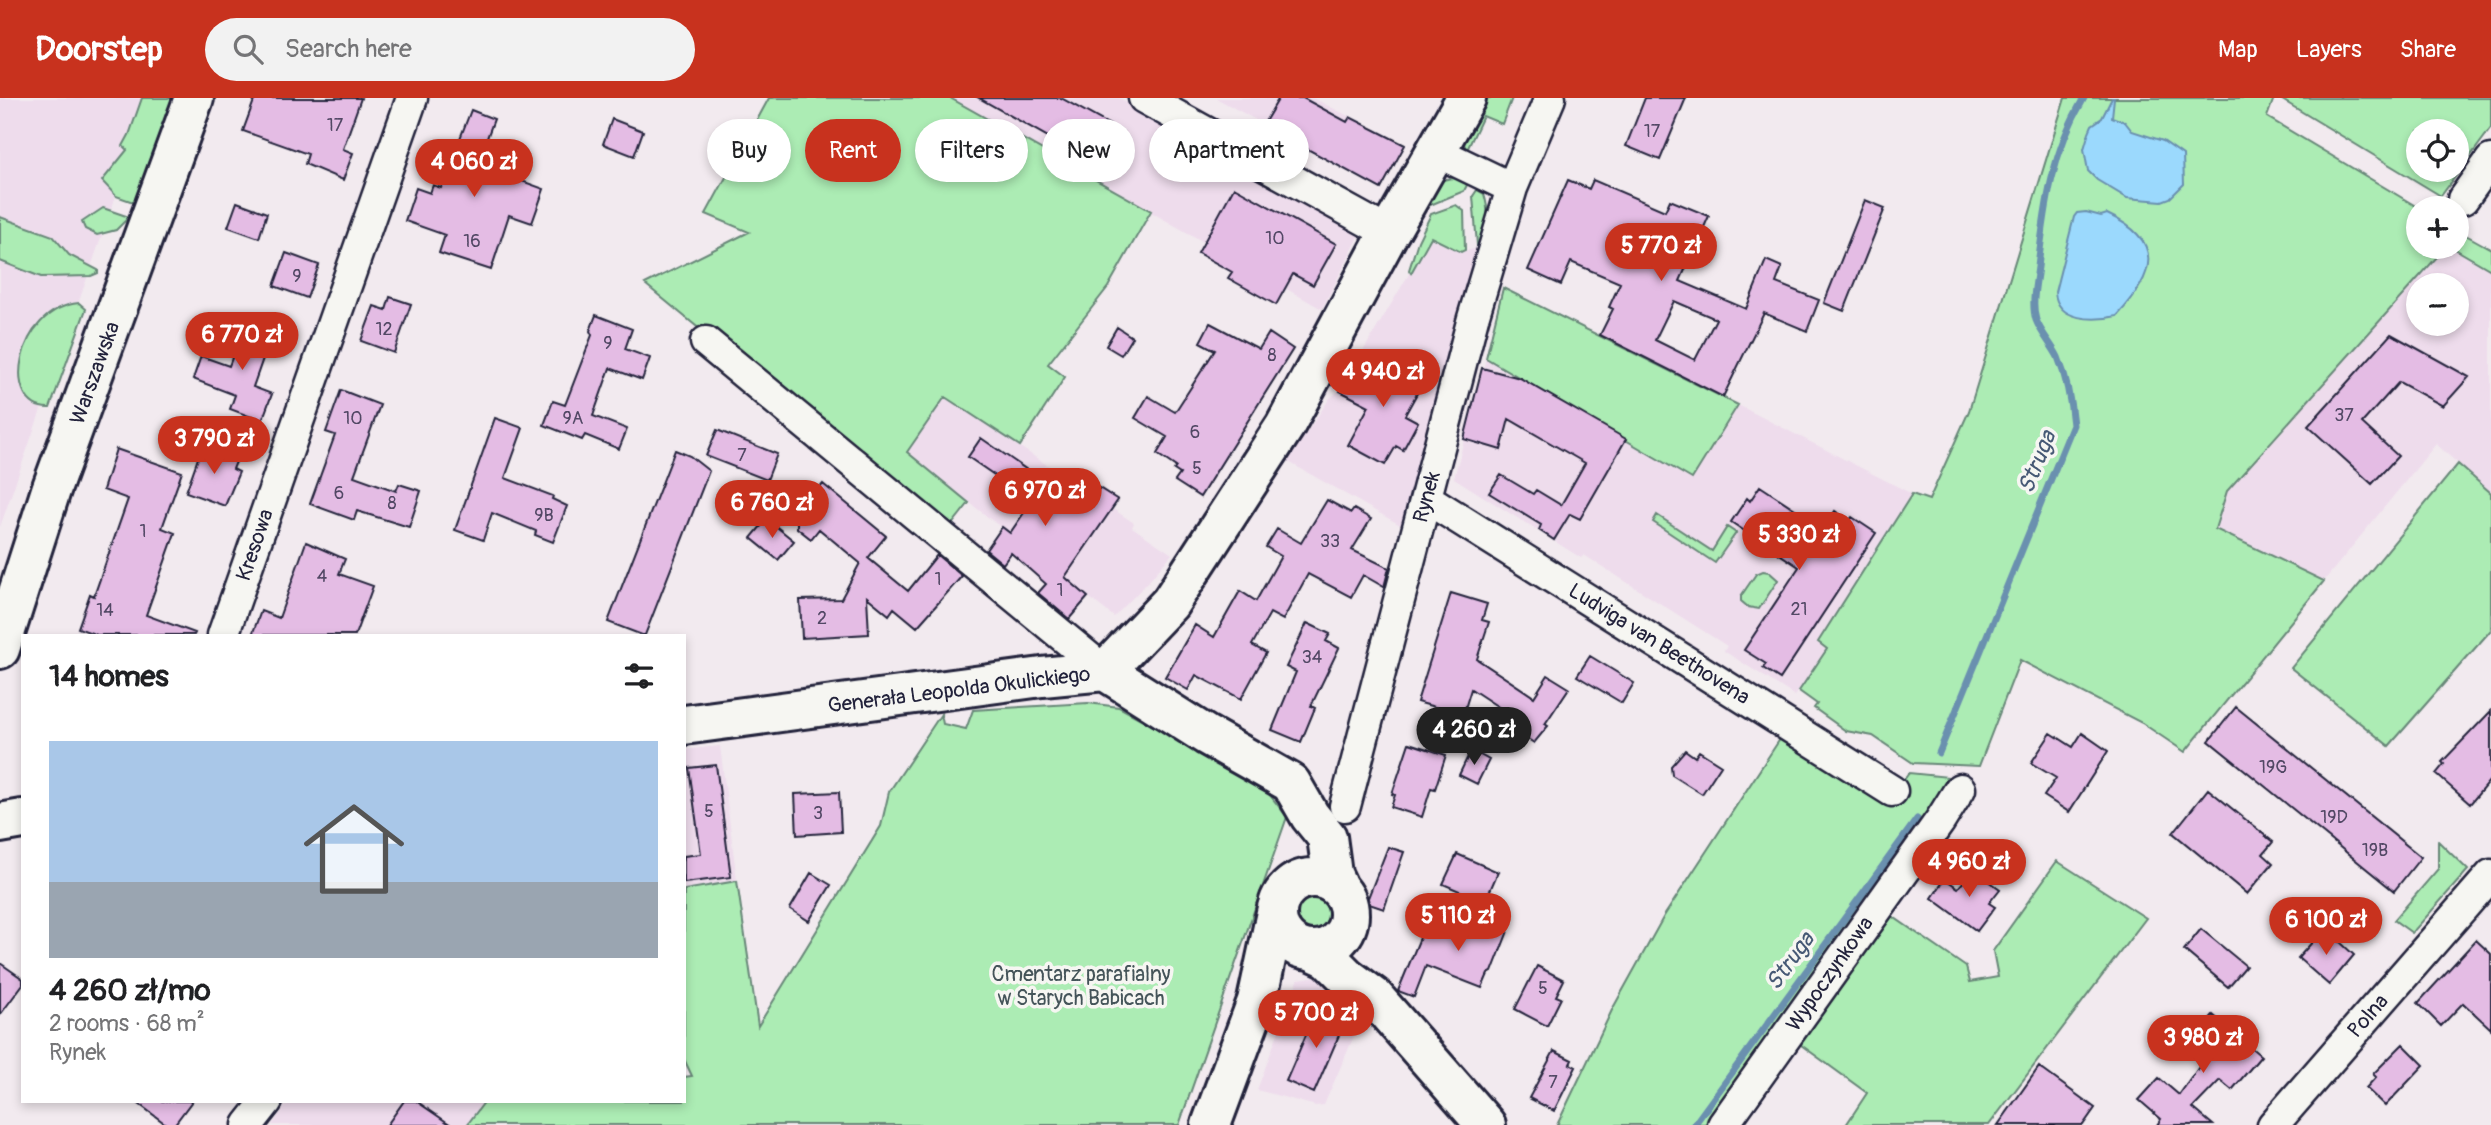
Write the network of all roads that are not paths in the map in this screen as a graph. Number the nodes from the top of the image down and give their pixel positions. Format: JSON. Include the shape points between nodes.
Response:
{"nodes":[{"id":1,"x":194,"y":98,"type":"edge"},
{"id":2,"x":412,"y":98,"type":"edge"},
{"id":3,"x":1144,"y":98,"type":"edge"},
{"id":4,"x":1466,"y":98,"type":"edge"},
{"id":5,"x":1550,"y":98,"type":"edge"},
{"id":6,"x":1435,"y":151,"type":"junction"},
{"id":7,"x":2491,"y":160,"type":"edge"},
{"id":8,"x":1513,"y":188,"type":"junction"},
{"id":9,"x":2465,"y":196,"type":"edge"},
{"id":10,"x":1389,"y":233,"type":"junction"},
{"id":11,"x":706,"y":342,"type":"dead end"},
{"id":12,"x":1426,"y":498,"type":"junction"},
{"id":13,"x":223,"y":634,"type":"edge"},
{"id":14,"x":0,"y":649,"type":"edge"},
{"id":15,"x":1105,"y":671,"type":"junction"},
{"id":16,"x":686,"y":725,"type":"edge"},
{"id":17,"x":1960,"y":789,"type":"dead end"},
{"id":18,"x":1892,"y":791,"type":"dead end"},
{"id":19,"x":0,"y":796,"type":"edge"},
{"id":20,"x":21,"y":796,"type":"edge"},
{"id":21,"x":1328,"y":811,"type":"junction"},
{"id":22,"x":21,"y":819,"type":"edge"},
{"id":23,"x":0,"y":823,"type":"edge"},
{"id":24,"x":2491,"y":876,"type":"edge"},
{"id":25,"x":1339,"y":889,"type":"junction"},
{"id":26,"x":1283,"y":898,"type":"junction"},
{"id":27,"x":1347,"y":926,"type":"junction"},
{"id":28,"x":1311,"y":950,"type":"junction"},
{"id":29,"x":1374,"y":997,"type":"junction"},
{"id":30,"x":1257,"y":1002,"type":"junction"},
{"id":31,"x":265,"y":1103,"type":"edge"},
{"id":32,"x":248,"y":1125,"type":"edge"},
{"id":33,"x":1211,"y":1125,"type":"edge"},
{"id":34,"x":1486,"y":1125,"type":"edge"},
{"id":35,"x":1723,"y":1125,"type":"edge"},
{"id":36,"x":2273,"y":1125,"type":"edge"}],
"edges":[{"from":1,"to":14,"type":"main road","name":"Warszawska","via":[[51,490]]},
{"from":2,"to":13,"type":"street","name":"Kresowa"},
{"from":3,"to":10,"type":"street"},
{"from":4,"to":6,"type":"main road"},
{"from":5,"to":8,"type":"street","name":"Rynek"},
{"from":6,"to":8,"type":"street"},
{"from":6,"to":10,"type":"main road"},
{"from":7,"to":9,"type":"street"},
{"from":8,"to":12,"type":"street","name":"Rynek"},
{"from":10,"to":15,"type":"main road","via":[[1285,426],[1196,564],[1170,603]]},
{"from":11,"to":15,"type":"street"},
{"from":12,"to":18,"type":"street","name":"Ludviga van Beethovena"},
{"from":12,"to":21,"type":"street","name":"Rynek"},
{"from":15,"to":16,"type":"main road","name":"Generała Leopolda Okulickiego"},
{"from":15,"to":21,"type":"main road","name":"Generała Leopolda Okulickiego","via":[[1291,783]]},
{"from":17,"to":35,"type":"street","name":"Wypoczynkowa"},
{"from":19,"to":20,"type":"main road"},
{"from":21,"to":25,"type":"main road","name":"Generała Leopolda Okulickiego","via":[[1332,874]]},
{"from":21,"to":26,"type":"main road"},
{"from":22,"to":23,"type":"main road"},
{"from":24,"to":36,"type":"street","name":"Polna"},
{"from":25,"to":26,"type":"main road","via":[[1317,878],[1303,879]]},
{"from":25,"to":27,"type":"main road","via":[[1348,906]]},
{"from":26,"to":28,"type":"main road","via":[[1278,923],[1283,935],[1295,946]]},
{"from":26,"to":30,"type":"main road"},
{"from":27,"to":28,"type":"main road","via":[[1331,945]]},
{"from":27,"to":29,"type":"main road","via":[[1353,953]]},
{"from":28,"to":29,"type":"main road","via":[[1328,958]]},
{"from":28,"to":30,"type":"main road"},
{"from":29,"to":34,"type":"main road"},
{"from":30,"to":33,"type":"main road"},
{"from":31,"to":32,"type":"street"}]}
